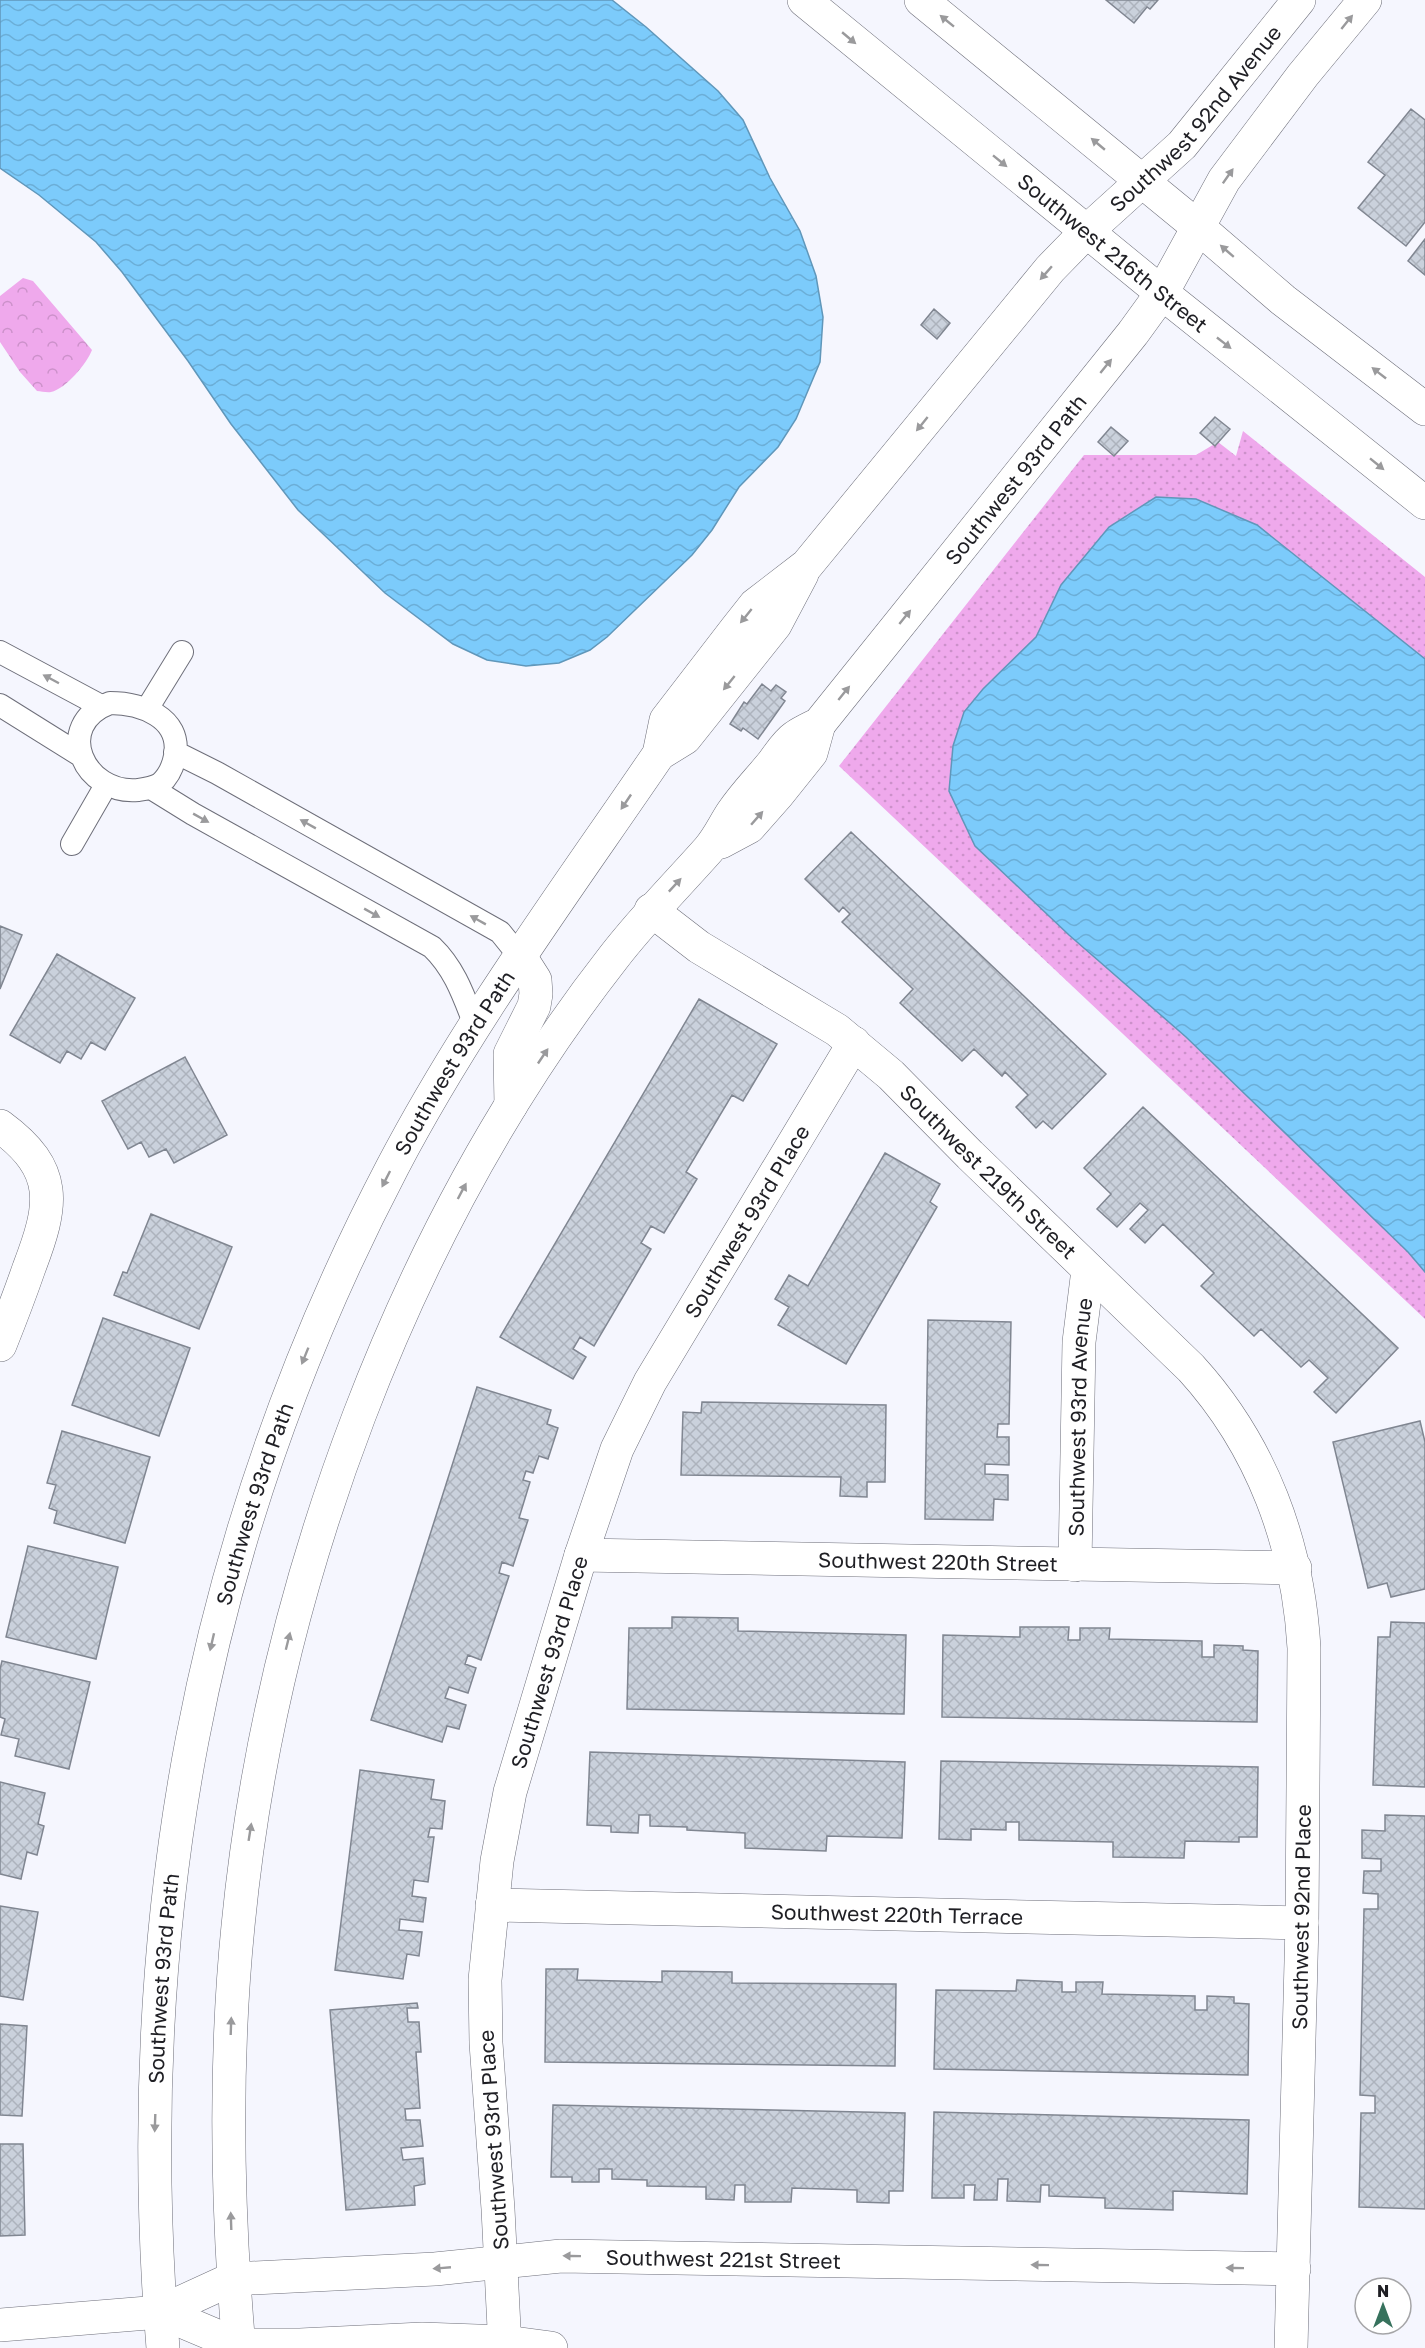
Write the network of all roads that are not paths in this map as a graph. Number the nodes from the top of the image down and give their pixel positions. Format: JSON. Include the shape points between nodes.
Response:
{"nodes":[{"id":1,"x":804,"y":0,"type":"edge"},
{"id":2,"x":921,"y":0,"type":"edge"},
{"id":3,"x":1299,"y":0,"type":"edge"},
{"id":4,"x":1365,"y":0,"type":"edge"},
{"id":5,"x":1143,"y":182,"type":"junction"},
{"id":6,"x":1198,"y":227,"type":"junction"},
{"id":7,"x":1087,"y":231,"type":"junction"},
{"id":8,"x":1162,"y":293,"type":"junction"},
{"id":9,"x":1425,"y":409,"type":"edge"},
{"id":10,"x":1425,"y":502,"type":"edge"},
{"id":11,"x":0,"y":652,"type":"edge"},
{"id":12,"x":182,"y":652,"type":"dead end"},
{"id":13,"x":0,"y":705,"type":"edge"},
{"id":14,"x":101,"y":706,"type":"junction"},
{"id":15,"x":147,"y":709,"type":"junction"},
{"id":16,"x":176,"y":752,"type":"junction"},
{"id":17,"x":80,"y":755,"type":"junction"},
{"id":18,"x":106,"y":785,"type":"junction"},
{"id":19,"x":151,"y":788,"type":"junction"},
{"id":20,"x":72,"y":844,"type":"dead end"},
{"id":21,"x":651,"y":910,"type":"junction"},
{"id":22,"x":521,"y":958,"type":"junction"},
{"id":23,"x":475,"y":1025,"type":"junction"},
{"id":24,"x":854,"y":1043,"type":"junction"},
{"id":25,"x":511,"y":1105,"type":"junction"},
{"id":26,"x":0,"y":1126,"type":"edge"},
{"id":27,"x":1088,"y":1270,"type":"junction"},
{"id":28,"x":0,"y":1346,"type":"edge"},
{"id":29,"x":1270,"y":1491,"type":"joint"},
{"id":30,"x":581,"y":1555,"type":"junction"},
{"id":31,"x":1075,"y":1565,"type":"junction"},
{"id":32,"x":1295,"y":1568,"type":"junction"},
{"id":33,"x":492,"y":1905,"type":"junction"},
{"id":34,"x":1302,"y":1923,"type":"junction"},
{"id":35,"x":501,"y":2263,"type":"junction"},
{"id":36,"x":1294,"y":2269,"type":"junction"},
{"id":37,"x":232,"y":2279,"type":"junction"},
{"id":38,"x":160,"y":2312,"type":"junction"},
{"id":39,"x":0,"y":2325,"type":"edge"},
{"id":40,"x":505,"y":2345,"type":"edge"},
{"id":41,"x":238,"y":2346,"type":"edge"},
{"id":42,"x":163,"y":2348,"type":"edge"},
{"id":43,"x":551,"y":2348,"type":"edge"},
{"id":44,"x":1291,"y":2348,"type":"edge"}],
"edges":[{"from":1,"to":7,"type":"street","name":"Southwest 216th Street","one_way":true},
{"from":5,"to":2,"type":"street","one_way":true},
{"from":3,"to":5,"type":"street","name":"Southwest 92nd Avenue","via":[[1192,133]]},
{"from":6,"to":4,"type":"street","one_way":true,"via":[[1224,180]]},
{"from":5,"to":6,"type":"street"},
{"from":5,"to":7,"type":"street","name":"Southwest 92nd Avenue"},
{"from":6,"to":8,"type":"street","name":"Southwest 93rd Path"},
{"from":9,"to":6,"type":"street","one_way":true,"via":[[1283,300]]},
{"from":7,"to":8,"type":"street","name":"Southwest 216th Street"},
{"from":7,"to":22,"type":"street","name":"Southwest 93rd Path","one_way":true,"via":[[1050,269],[807,565],[755,605],[736,629],[666,720],[659,754]]},
{"from":8,"to":10,"type":"street","name":"Southwest 216th Street","one_way":true},
{"from":21,"to":8,"type":"street","name":"Southwest 93rd Path","one_way":true,"via":[[711,847],[749,827],[811,753],[819,724]]},
{"from":14,"to":11,"type":"lane","one_way":true},
{"from":12,"to":15,"type":"lane"},
{"from":13,"to":17,"type":"lane"},
{"from":14,"to":15,"type":"lane","via":[[124,703]]},
{"from":14,"to":17,"type":"lane","via":[[83,724]]},
{"from":15,"to":16,"type":"lane","via":[[168,724]]},
{"from":16,"to":19,"type":"lane","via":[[170,772]]},
{"from":22,"to":16,"type":"lane","one_way":true,"via":[[500,932]]},
{"from":17,"to":18,"type":"lane"},
{"from":18,"to":19,"type":"lane","via":[[119,790]]},
{"from":18,"to":20,"type":"lane"},
{"from":19,"to":23,"type":"lane","one_way":true,"via":[[432,947],[450,967]]},
{"from":21,"to":24,"type":"street","name":"Southwest 219th Street","via":[[699,947]]},
{"from":25,"to":21,"type":"street","name":"Southwest 93rd Path","one_way":true,"via":[[571,1015]]},
{"from":22,"to":23,"type":"street","name":"Southwest 93rd Path"},
{"from":22,"to":25,"type":"street","via":[[535,980],[536,994],[510,1054]]},
{"from":23,"to":38,"type":"street","name":"Southwest 93rd Path","one_way":true,"via":[[396,1161],[334,1287],[266,1461],[219,1616],[177,1823],[162,1963],[154,2146]]},
{"from":24,"to":27,"type":"street","name":"Southwest 219th Street"},
{"from":24,"to":30,"type":"street","name":"Southwest 93rd Place","via":[[645,1391],[617,1449]]},
{"from":37,"to":25,"type":"street","name":"Southwest 93rd Path","one_way":true,"via":[[230,2067],[238,1926],[257,1789],[283,1661],[324,1517],[373,1383],[433,1250]]},
{"from":26,"to":28,"type":"street","via":[[18,1139],[40,1171],[48,1204],[45,1223]]},
{"from":27,"to":29,"type":"street","name":"Southwest 219th Street","via":[[1204,1383],[1241,1435]]},
{"from":27,"to":31,"type":"street","name":"Southwest 93rd Avenue","via":[[1079,1342]]},
{"from":29,"to":32,"type":"street","name":"Southwest 92nd Place"},
{"from":30,"to":31,"type":"street","name":"Southwest 220th Street"},
{"from":30,"to":33,"type":"street","name":"Southwest 93rd Place","via":[[510,1792]]},
{"from":31,"to":32,"type":"street","name":"Southwest 220th Street"},
{"from":32,"to":34,"type":"street","name":"Southwest 92nd Place","via":[[1305,1648]]},
{"from":33,"to":34,"type":"street","name":"Southwest 220th Terrace"},
{"from":33,"to":35,"type":"street","name":"Southwest 93rd Place","via":[[485,2012]]},
{"from":34,"to":36,"type":"street","name":"Southwest 92nd Place"},
{"from":36,"to":35,"type":"street","name":"Southwest 221st Street","one_way":true,"via":[[561,2256]]},
{"from":35,"to":37,"type":"street","name":"Southwest 221st Street","one_way":true},
{"from":35,"to":40,"type":"street","name":"Southwest 93rd Place"},
{"from":36,"to":44,"type":"street","name":"Southwest 92nd Place"},
{"from":37,"to":38,"type":"street","name":"Southwest 221st Street"},
{"from":37,"to":41,"type":"street","name":"Southwest 93rd Path"},
{"from":38,"to":39,"type":"street","name":"Southwest 221st Street"},
{"from":38,"to":41,"type":"street","name":"Southwest 221st Street"},
{"from":38,"to":42,"type":"street","name":"Southwest 93rd Path"},
{"from":40,"to":41,"type":"street","name":"Southwest 221st Street","via":[[422,2339]]},
{"from":40,"to":43,"type":"street","name":"Southwest 221st Street"}]}
